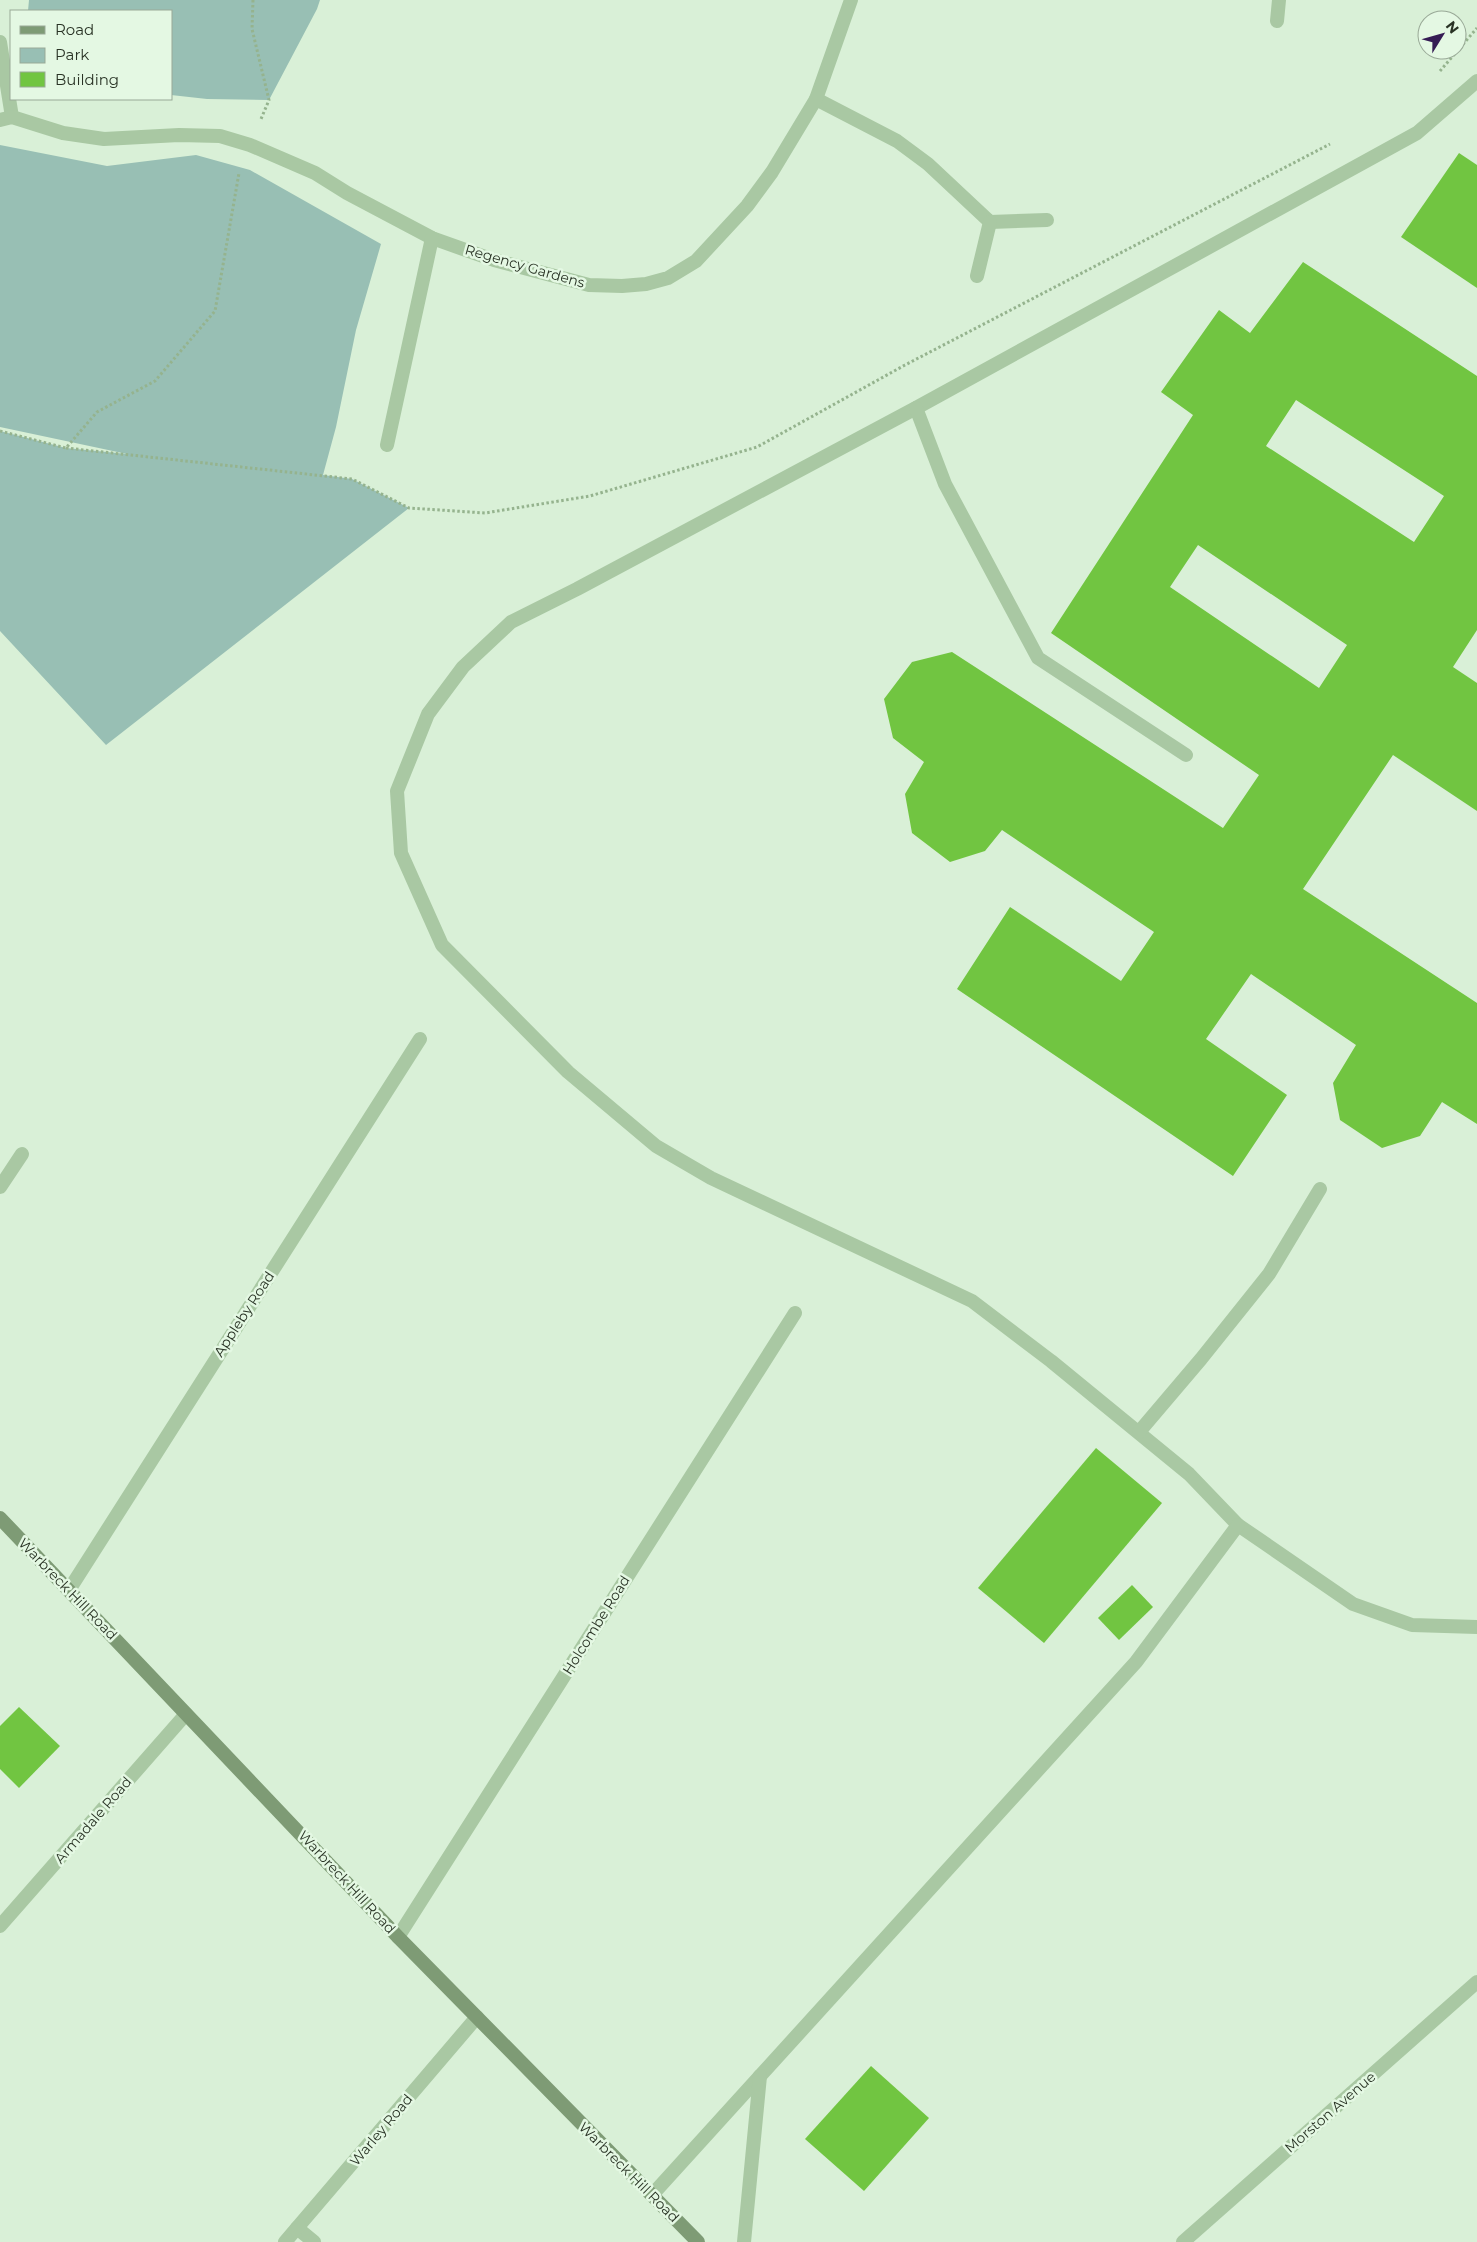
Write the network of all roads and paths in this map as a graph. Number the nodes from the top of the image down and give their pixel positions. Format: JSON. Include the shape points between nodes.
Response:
{"nodes":[{"id":1,"x":253,"y":0,"type":"edge"},
{"id":2,"x":851,"y":0,"type":"edge"},
{"id":3,"x":1279,"y":0,"type":"edge"},
{"id":4,"x":1277,"y":21,"type":"dead end"},
{"id":5,"x":1477,"y":28,"type":"edge"},
{"id":6,"x":0,"y":42,"type":"edge"},
{"id":7,"x":1439,"y":71,"type":"dead end"},
{"id":8,"x":1477,"y":81,"type":"edge"},
{"id":9,"x":816,"y":99,"type":"junction"},
{"id":10,"x":6,"y":118,"type":"edge"},
{"id":11,"x":1335,"y":141,"type":"dead end"},
{"id":12,"x":250,"y":145,"type":"junction"},
{"id":13,"x":1047,"y":220,"type":"dead end"},
{"id":14,"x":990,"y":222,"type":"junction"},
{"id":15,"x":432,"y":238,"type":"junction"},
{"id":16,"x":978,"y":276,"type":"dead end"},
{"id":17,"x":916,"y":408,"type":"junction"},
{"id":18,"x":0,"y":431,"type":"edge"},
{"id":19,"x":387,"y":445,"type":"dead end"},
{"id":20,"x":66,"y":448,"type":"junction"},
{"id":21,"x":1186,"y":755,"type":"dead end"},
{"id":22,"x":420,"y":1039,"type":"dead end"},
{"id":23,"x":22,"y":1154,"type":"dead end"},
{"id":24,"x":0,"y":1187,"type":"edge"},
{"id":25,"x":1320,"y":1190,"type":"dead end"},
{"id":26,"x":795,"y":1313,"type":"dead end"},
{"id":27,"x":1139,"y":1432,"type":"junction"},
{"id":28,"x":0,"y":1518,"type":"edge"},
{"id":29,"x":1238,"y":1525,"type":"junction"},
{"id":30,"x":69,"y":1590,"type":"junction"},
{"id":31,"x":1477,"y":1627,"type":"edge"},
{"id":32,"x":186,"y":1714,"type":"junction"},
{"id":33,"x":0,"y":1926,"type":"edge"},
{"id":34,"x":398,"y":1937,"type":"junction"},
{"id":35,"x":1477,"y":1982,"type":"edge"},
{"id":36,"x":477,"y":2018,"type":"junction"},
{"id":37,"x":760,"y":2076,"type":"junction"},
{"id":38,"x":652,"y":2195,"type":"junction"},
{"id":39,"x":297,"y":2228,"type":"junction"},
{"id":40,"x":285,"y":2242,"type":"edge"},
{"id":41,"x":314,"y":2242,"type":"edge"},
{"id":42,"x":698,"y":2242,"type":"edge"},
{"id":43,"x":744,"y":2242,"type":"edge"},
{"id":44,"x":1183,"y":2242,"type":"edge"}],
"edges":[{"from":1,"to":12,"type":"path","via":[[252,29],[269,100]]},
{"from":2,"to":9,"type":"street","name":"Regency Gardens"},
{"from":3,"to":4,"type":"street"},
{"from":5,"to":7,"type":"path"},
{"from":6,"to":10,"type":"street"},
{"from":8,"to":17,"type":"street","via":[[1417,133]]},
{"from":9,"to":14,"type":"street","via":[[897,141],[928,164]]},
{"from":9,"to":15,"type":"street","name":"Regency Gardens","via":[[772,172],[747,206],[696,261],[668,278],[638,285],[588,285],[494,260]]},
{"from":10,"to":12,"type":"street","name":"Regency Gardens","via":[[63,133],[104,139],[212,136]]},
{"from":11,"to":20,"type":"path","via":[[905,365],[758,447],[590,496],[486,513],[409,508],[352,479]]},
{"from":12,"to":15,"type":"street","name":"Regency Gardens","via":[[315,174]]},
{"from":12,"to":20,"type":"path","via":[[236,179],[215,312],[155,381],[97,412]]},
{"from":13,"to":14,"type":"street"},
{"from":14,"to":16,"type":"street"},
{"from":15,"to":19,"type":"street"},
{"from":17,"to":21,"type":"street","via":[[945,484],[1038,658]]},
{"from":17,"to":27,"type":"street","via":[[578,590],[511,622],[463,667],[428,714],[397,791],[400,853],[442,945],[568,1072],[656,1146],[711,1178],[972,1301]]},
{"from":18,"to":20,"type":"path"},
{"from":22,"to":30,"type":"street","name":"Appleby Road"},
{"from":23,"to":24,"type":"street"},
{"from":25,"to":27,"type":"street","via":[[1269,1274]]},
{"from":26,"to":34,"type":"street","name":"Holcombe Road"},
{"from":27,"to":29,"type":"street","via":[[1189,1474]]},
{"from":28,"to":30,"type":"main road","name":"Warbreck Hill Road"},
{"from":29,"to":31,"type":"street","via":[[1353,1604],[1412,1625]]},
{"from":29,"to":37,"type":"street","via":[[1136,1662]]},
{"from":30,"to":32,"type":"main road","name":"Warbreck Hill Road"},
{"from":32,"to":33,"type":"street","name":"Armadale Road"},
{"from":32,"to":34,"type":"main road","name":"Warbreck Hill Road"},
{"from":34,"to":36,"type":"main road","name":"Warbreck Hill Road"},
{"from":35,"to":44,"type":"street","name":"Morston Avenue"},
{"from":36,"to":38,"type":"main road","name":"Warbreck Hill Road"},
{"from":36,"to":39,"type":"street","name":"Warley Road"},
{"from":37,"to":38,"type":"street"},
{"from":37,"to":43,"type":"street"},
{"from":38,"to":42,"type":"main road","name":"Warbreck Hill Road"},
{"from":39,"to":40,"type":"street","name":"Warley Road"},
{"from":39,"to":41,"type":"street"}]}
